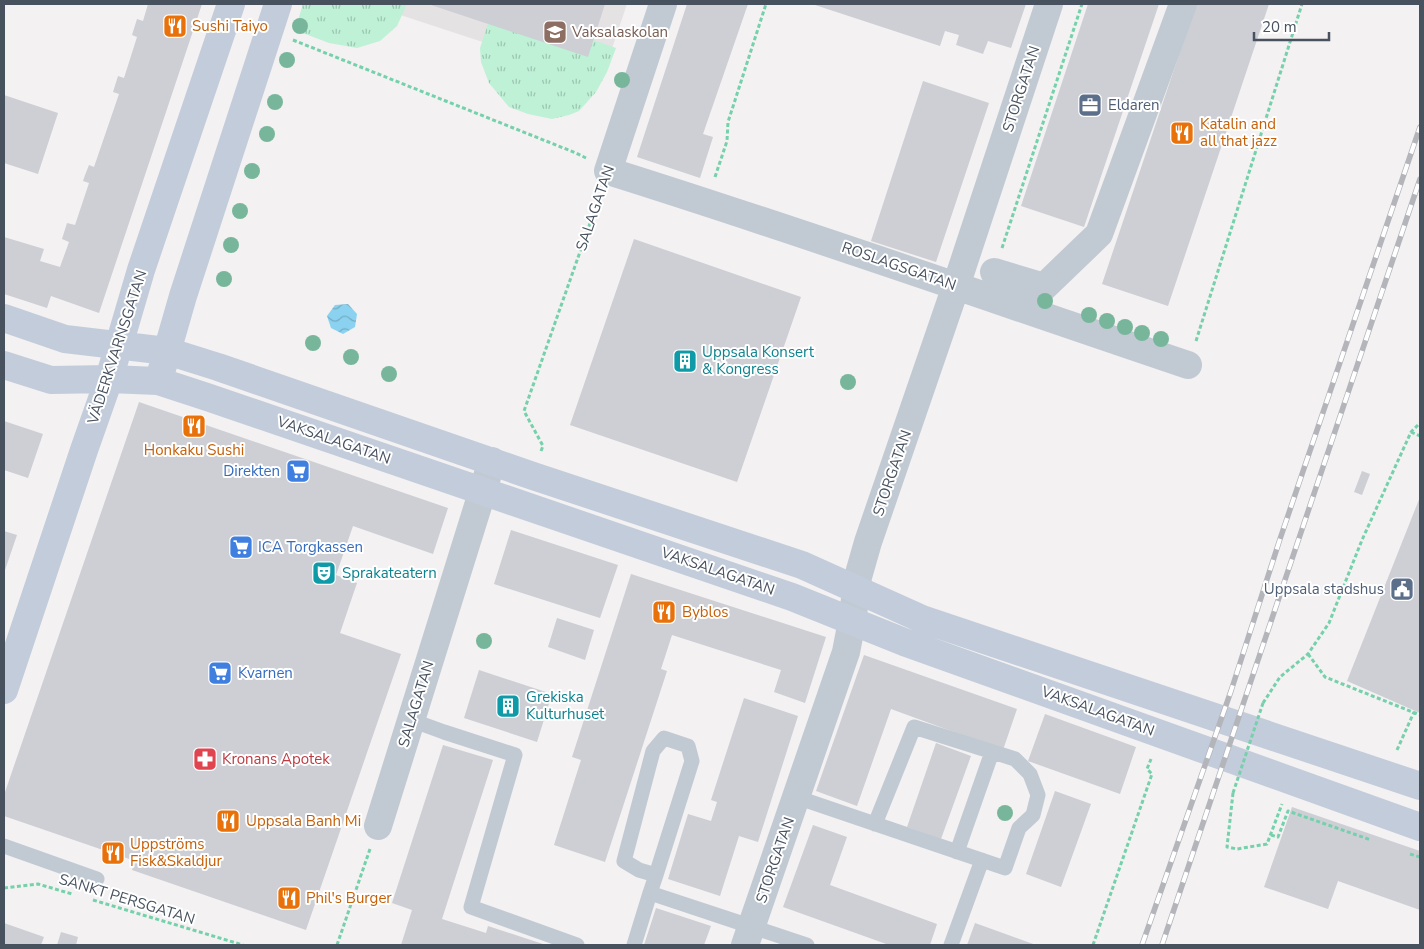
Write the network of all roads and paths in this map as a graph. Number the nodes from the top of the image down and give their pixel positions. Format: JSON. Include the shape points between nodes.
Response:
{"nodes":[{"id":1,"x":232,"y":4,"type":"edge"},
{"id":2,"x":278,"y":4,"type":"edge"},
{"id":3,"x":663,"y":4,"type":"edge"},
{"id":4,"x":766,"y":4,"type":"edge"},
{"id":5,"x":1050,"y":4,"type":"edge"},
{"id":6,"x":1082,"y":4,"type":"edge"},
{"id":7,"x":1183,"y":4,"type":"edge"},
{"id":8,"x":1302,"y":4,"type":"edge"},
{"id":9,"x":269,"y":31,"type":"junction"},
{"id":10,"x":608,"y":170,"type":"junction"},
{"id":11,"x":706,"y":202,"type":"junction"},
{"id":12,"x":994,"y":272,"type":"joint"},
{"id":13,"x":956,"y":286,"type":"junction"},
{"id":14,"x":4,"y":318,"type":"edge"},
{"id":15,"x":119,"y":346,"type":"junction"},
{"id":16,"x":167,"y":351,"type":"junction"},
{"id":17,"x":4,"y":365,"type":"edge"},
{"id":18,"x":1188,"y":365,"type":"joint"},
{"id":19,"x":108,"y":379,"type":"junction"},
{"id":20,"x":158,"y":381,"type":"junction"},
{"id":21,"x":524,"y":411,"type":"dead end"},
{"id":22,"x":1420,"y":423,"type":"edge"},
{"id":23,"x":1411,"y":432,"type":"junction"},
{"id":24,"x":1420,"y":436,"type":"edge"},
{"id":25,"x":492,"y":461,"type":"junction"},
{"id":26,"x":483,"y":491,"type":"junction"},
{"id":27,"x":856,"y":590,"type":"junction"},
{"id":28,"x":852,"y":621,"type":"junction"},
{"id":29,"x":1308,"y":654,"type":"junction"},
{"id":30,"x":4,"y":690,"type":"edge"},
{"id":31,"x":1414,"y":712,"type":"junction"},
{"id":32,"x":1420,"y":715,"type":"edge"},
{"id":33,"x":411,"y":720,"type":"junction"},
{"id":34,"x":992,"y":752,"type":"junction"},
{"id":35,"x":1396,"y":753,"type":"dead end"},
{"id":36,"x":1147,"y":769,"type":"dead end"},
{"id":37,"x":1420,"y":786,"type":"edge"},
{"id":38,"x":796,"y":797,"type":"junction"},
{"id":39,"x":1284,"y":799,"type":"dead end"},
{"id":40,"x":875,"y":824,"type":"junction"},
{"id":41,"x":378,"y":826,"type":"joint"},
{"id":42,"x":1420,"y":827,"type":"edge"},
{"id":43,"x":1271,"y":835,"type":"junction"},
{"id":44,"x":1376,"y":842,"type":"dead end"},
{"id":45,"x":4,"y":846,"type":"edge"},
{"id":46,"x":1403,"y":851,"type":"dead end"},
{"id":47,"x":957,"y":852,"type":"junction"},
{"id":48,"x":1420,"y":857,"type":"edge"},
{"id":49,"x":982,"y":860,"type":"junction"},
{"id":50,"x":656,"y":875,"type":"junction"},
{"id":51,"x":96,"y":879,"type":"dead end"},
{"id":52,"x":4,"y":888,"type":"edge"},
{"id":53,"x":650,"y":894,"type":"junction"},
{"id":54,"x":75,"y":895,"type":"dead end"},
{"id":55,"x":85,"y":898,"type":"dead end"},
{"id":56,"x":749,"y":936,"type":"edge"},
{"id":57,"x":243,"y":945,"type":"edge"},
{"id":58,"x":337,"y":945,"type":"edge"},
{"id":59,"x":577,"y":945,"type":"edge"},
{"id":60,"x":634,"y":945,"type":"edge"},
{"id":61,"x":807,"y":945,"type":"edge"},
{"id":62,"x":951,"y":945,"type":"edge"},
{"id":63,"x":1093,"y":945,"type":"edge"}],
"edges":[{"from":1,"to":15,"type":"main road","name":"VÄDERKVARNSGATAN","via":[[141,270]]},
{"from":2,"to":9,"type":"main road"},
{"from":3,"to":10,"type":"street","name":"SALAGATAN"},
{"from":4,"to":11,"type":"path"},
{"from":5,"to":13,"type":"street","name":"STORGATAN"},
{"from":6,"to":12,"type":"path"},
{"from":7,"to":12,"type":"street","via":[[1099,234],[1044,287]]},
{"from":8,"to":18,"type":"path"},
{"from":9,"to":10,"type":"path","via":[[576,153]]},
{"from":9,"to":16,"type":"main road"},
{"from":10,"to":11,"type":"street","name":"ROSLAGSGATAN"},
{"from":10,"to":21,"type":"path","name":"SALAGATAN"},
{"from":11,"to":13,"type":"street","name":"ROSLAGSGATAN"},
{"from":13,"to":18,"type":"street","name":"ROSLAGSGATAN"},
{"from":13,"to":27,"type":"street","name":"STORGATAN","via":[[870,537]]},
{"from":14,"to":15,"type":"main road","name":"VAKSALAGATAN","via":[[65,339]]},
{"from":15,"to":16,"type":"main road","name":"VAKSALAGATAN"},
{"from":15,"to":19,"type":"main road","name":"VÄDERKVARNSGATAN"},
{"from":16,"to":20,"type":"main road"},
{"from":16,"to":25,"type":"main road","name":"VAKSALAGATAN"},
{"from":17,"to":19,"type":"main road","name":"VAKSALAGATAN","via":[[52,380]]},
{"from":19,"to":20,"type":"main road","name":"VAKSALAGATAN"},
{"from":19,"to":30,"type":"main road","name":"VÄDERKVARNSGATAN"},
{"from":20,"to":26,"type":"main road","name":"VAKSALAGATAN"},
{"from":22,"to":23,"type":"path"},
{"from":23,"to":24,"type":"path"},
{"from":23,"to":29,"type":"path","via":[[1329,623]]},
{"from":25,"to":26,"type":"street","name":"SALAGATAN"},
{"from":25,"to":27,"type":"main road","name":"VAKSALAGATAN","via":[[802,565]]},
{"from":26,"to":28,"type":"main road","name":"VAKSALAGATAN"},
{"from":26,"to":33,"type":"street","name":"SALAGATAN"},
{"from":27,"to":28,"type":"street","name":"STORGATAN"},
{"from":27,"to":37,"type":"main road","name":"VAKSALAGATAN","via":[[922,619]]},
{"from":28,"to":38,"type":"street","name":"STORGATAN","via":[[846,652]]},
{"from":28,"to":42,"type":"main road","name":"VAKSALAGATAN"},
{"from":29,"to":31,"type":"path","via":[[1325,677]]},
{"from":29,"to":43,"type":"path","bridge":true,"via":[[1280,677],[1263,703],[1233,794],[1227,847],[1237,849],[1267,844]]},
{"from":31,"to":32,"type":"path"},
{"from":31,"to":35,"type":"path"},
{"from":33,"to":41,"type":"street","name":"SALAGATAN"},
{"from":33,"to":59,"type":"lane","via":[[515,755],[471,907]]},
{"from":34,"to":40,"type":"lane","via":[[914,727]]},
{"from":34,"to":47,"type":"lane"},
{"from":34,"to":49,"type":"lane","via":[[1015,759],[1030,774],[1038,795],[1033,815],[1019,828],[1005,868]]},
{"from":36,"to":63,"type":"path","via":[[1152,774]]},
{"from":38,"to":40,"type":"lane"},
{"from":38,"to":56,"type":"street","name":"STORGATAN"},
{"from":39,"to":43,"type":"path"},
{"from":40,"to":47,"type":"lane"},
{"from":41,"to":58,"type":"path"},
{"from":43,"to":44,"type":"path","via":[[1278,837],[1288,811]]},
{"from":45,"to":51,"type":"lane"},
{"from":46,"to":48,"type":"path"},
{"from":47,"to":49,"type":"lane"},
{"from":49,"to":62,"type":"lane"},
{"from":50,"to":50,"type":"lane","via":[[692,761],[688,746],[664,738],[653,751],[624,861]]},
{"from":50,"to":53,"type":"lane"},
{"from":52,"to":54,"type":"path","name":"SANKT PERSGATAN","via":[[38,884]]},
{"from":53,"to":56,"type":"lane"},
{"from":53,"to":60,"type":"lane"},
{"from":55,"to":57,"type":"path","name":"SANKT PERSGATAN"},
{"from":56,"to":61,"type":"lane"}]}
